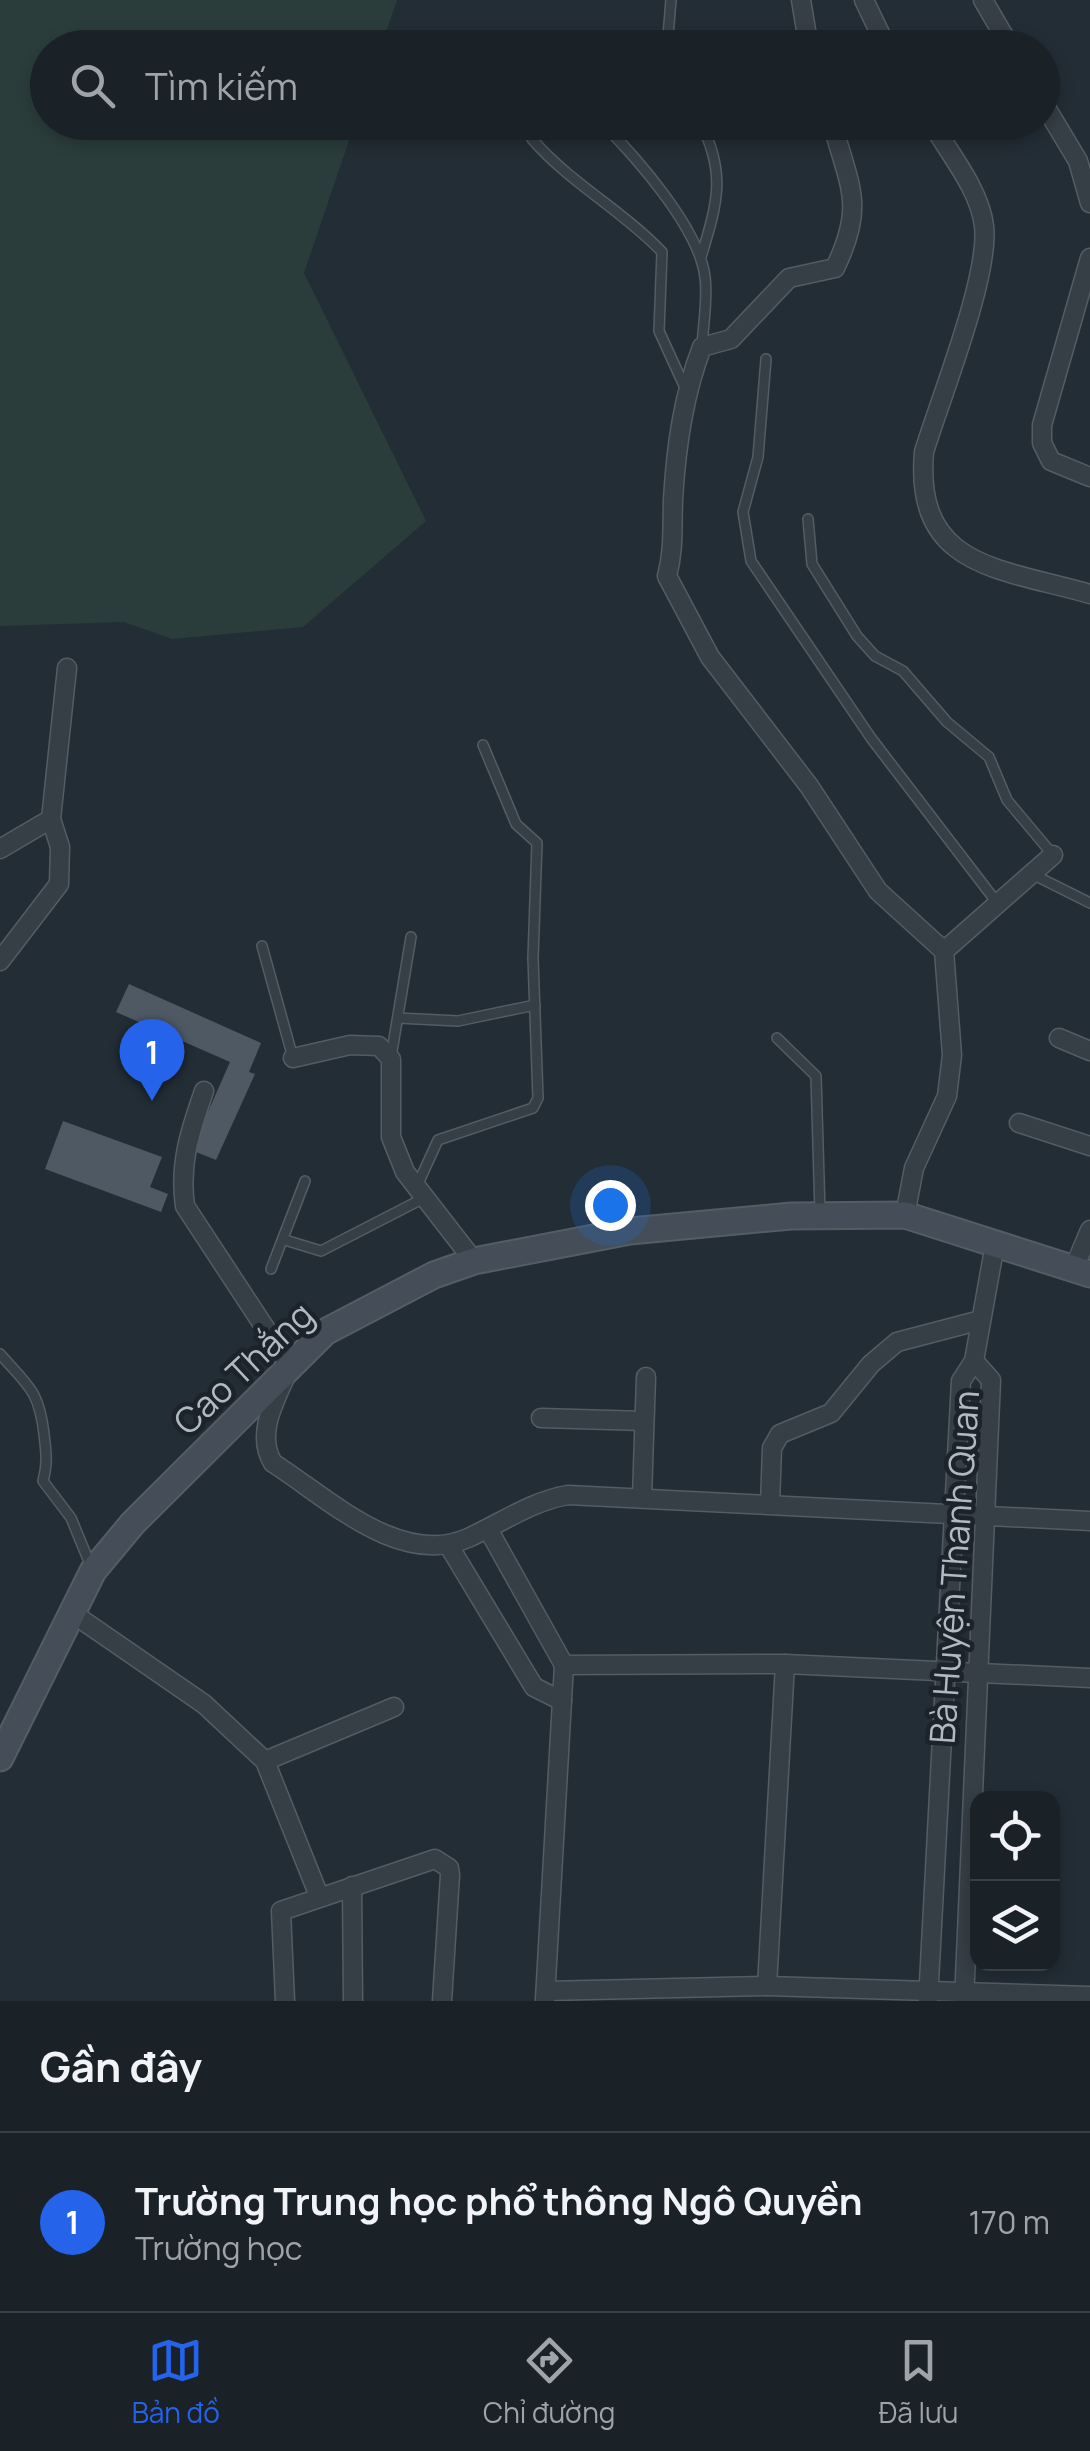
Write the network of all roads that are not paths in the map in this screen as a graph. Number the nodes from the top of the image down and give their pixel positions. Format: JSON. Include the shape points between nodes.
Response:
{"nodes":[{"id":1,"x":671,"y":0,"type":"edge"},
{"id":2,"x":800,"y":0,"type":"edge"},
{"id":3,"x":864,"y":0,"type":"edge"},
{"id":4,"x":983,"y":0,"type":"edge"},
{"id":5,"x":668,"y":30,"type":"edge"},
{"id":6,"x":805,"y":30,"type":"edge"},
{"id":7,"x":878,"y":30,"type":"edge"},
{"id":8,"x":1000,"y":30,"type":"edge"},
{"id":9,"x":1060,"y":131,"type":"edge"},
{"id":10,"x":533,"y":140,"type":"edge"},
{"id":11,"x":616,"y":140,"type":"edge"},
{"id":12,"x":709,"y":140,"type":"edge"},
{"id":13,"x":837,"y":140,"type":"edge"},
{"id":14,"x":942,"y":140,"type":"edge"},
{"id":15,"x":1090,"y":203,"type":"edge"},
{"id":16,"x":1090,"y":258,"type":"edge"},
{"id":17,"x":700,"y":260,"type":"junction"},
{"id":18,"x":702,"y":348,"type":"junction"},
{"id":19,"x":766,"y":359,"type":"dead end"},
{"id":20,"x":686,"y":390,"type":"junction"},
{"id":21,"x":1090,"y":477,"type":"edge"},
{"id":22,"x":808,"y":519,"type":"dead end"},
{"id":23,"x":1090,"y":594,"type":"edge"},
{"id":24,"x":67,"y":668,"type":"dead end"},
{"id":25,"x":482,"y":744,"type":"dead end"},
{"id":26,"x":52,"y":819,"type":"junction"},
{"id":27,"x":0,"y":848,"type":"edge"},
{"id":28,"x":1053,"y":855,"type":"joint"},
{"id":29,"x":1032,"y":874,"type":"junction"},
{"id":30,"x":1090,"y":903,"type":"edge"},
{"id":31,"x":998,"y":904,"type":"junction"},
{"id":32,"x":412,"y":938,"type":"dead end"},
{"id":33,"x":262,"y":946,"type":"dead end"},
{"id":34,"x":944,"y":951,"type":"junction"},
{"id":35,"x":0,"y":962,"type":"edge"},
{"id":36,"x":534,"y":1005,"type":"junction"},
{"id":37,"x":398,"y":1018,"type":"junction"},
{"id":38,"x":777,"y":1038,"type":"dead end"},
{"id":39,"x":1060,"y":1038,"type":"dead end"},
{"id":40,"x":1090,"y":1051,"type":"edge"},
{"id":41,"x":293,"y":1058,"type":"joint"},
{"id":42,"x":391,"y":1060,"type":"junction"},
{"id":43,"x":204,"y":1091,"type":"dead end"},
{"id":44,"x":1020,"y":1123,"type":"dead end"},
{"id":45,"x":1090,"y":1146,"type":"edge"},
{"id":46,"x":305,"y":1180,"type":"dead end"},
{"id":47,"x":422,"y":1191,"type":"junction"},
{"id":48,"x":905,"y":1215,"type":"junction"},
{"id":49,"x":820,"y":1216,"type":"junction"},
{"id":50,"x":1090,"y":1230,"type":"edge"},
{"id":51,"x":285,"y":1240,"type":"junction"},
{"id":52,"x":995,"y":1244,"type":"junction"},
{"id":53,"x":474,"y":1261,"type":"junction"},
{"id":54,"x":271,"y":1269,"type":"dead end"},
{"id":55,"x":1082,"y":1271,"type":"edge"},
{"id":56,"x":982,"y":1320,"type":"junction"},
{"id":57,"x":0,"y":1354,"type":"edge"},
{"id":58,"x":974,"y":1361,"type":"junction"},
{"id":59,"x":290,"y":1366,"type":"junction"},
{"id":60,"x":646,"y":1377,"type":"dead end"},
{"id":61,"x":541,"y":1418,"type":"dead end"},
{"id":62,"x":644,"y":1420,"type":"junction"},
{"id":63,"x":642,"y":1497,"type":"junction"},
{"id":64,"x":770,"y":1504,"type":"junction"},
{"id":65,"x":954,"y":1514,"type":"junction"},
{"id":66,"x":986,"y":1516,"type":"junction"},
{"id":67,"x":1090,"y":1521,"type":"edge"},
{"id":68,"x":488,"y":1529,"type":"junction"},
{"id":69,"x":449,"y":1546,"type":"junction"},
{"id":70,"x":93,"y":1572,"type":"junction"},
{"id":71,"x":72,"y":1613,"type":"junction"},
{"id":72,"x":786,"y":1664,"type":"junction"},
{"id":73,"x":564,"y":1666,"type":"junction"},
{"id":74,"x":946,"y":1672,"type":"junction"},
{"id":75,"x":976,"y":1673,"type":"junction"},
{"id":76,"x":1090,"y":1678,"type":"edge"},
{"id":77,"x":562,"y":1702,"type":"junction"},
{"id":78,"x":394,"y":1707,"type":"dead end"},
{"id":79,"x":0,"y":1758,"type":"edge"},
{"id":80,"x":264,"y":1761,"type":"junction"},
{"id":81,"x":352,"y":1886,"type":"junction"},
{"id":82,"x":319,"y":1896,"type":"junction"},
{"id":83,"x":767,"y":1986,"type":"junction"},
{"id":84,"x":545,"y":1996,"type":"edge"},
{"id":85,"x":928,"y":1996,"type":"edge"},
{"id":86,"x":964,"y":1996,"type":"edge"},
{"id":87,"x":1090,"y":1996,"type":"edge"},
{"id":88,"x":285,"y":2001,"type":"edge"},
{"id":89,"x":353,"y":2001,"type":"edge"},
{"id":90,"x":442,"y":2001,"type":"edge"}],
"edges":[{"from":1,"to":5,"type":"lane"},
{"from":2,"to":6,"type":"street"},
{"from":3,"to":7,"type":"street"},
{"from":4,"to":8,"type":"street"},
{"from":9,"to":15,"type":"street","via":[[1078,161]]},
{"from":10,"to":20,"type":"lane","via":[[662,252],[659,331]]},
{"from":11,"to":17,"type":"lane","via":[[672,206]]},
{"from":12,"to":17,"type":"lane","via":[[719,186]]},
{"from":13,"to":18,"type":"street","via":[[856,206],[835,268],[790,278],[731,340]]},
{"from":14,"to":23,"type":"street","via":[[984,224],[983,263],[924,452],[926,511],[944,541],[974,561]]},
{"from":16,"to":21,"type":"street","via":[[1042,425],[1050,460]]},
{"from":17,"to":18,"type":"lane","via":[[706,277]]},
{"from":18,"to":20,"type":"street"},
{"from":19,"to":31,"type":"lane","via":[[758,456],[743,512],[751,562],[871,738]]},
{"from":20,"to":34,"type":"street","via":[[667,576],[710,656],[878,891]]},
{"from":22,"to":28,"type":"lane","via":[[812,564],[857,636],[875,656],[903,671],[946,722],[989,757],[1007,800]]},
{"from":24,"to":26,"type":"street"},
{"from":25,"to":36,"type":"lane","via":[[516,824],[538,843]]},
{"from":26,"to":27,"type":"street"},
{"from":26,"to":35,"type":"street","via":[[60,846],[59,884]]},
{"from":28,"to":29,"type":"street"},
{"from":29,"to":30,"type":"lane"},
{"from":29,"to":31,"type":"street"},
{"from":31,"to":34,"type":"street"},
{"from":32,"to":37,"type":"lane"},
{"from":33,"to":41,"type":"lane"},
{"from":34,"to":48,"type":"street","via":[[952,1054],[947,1096],[914,1168]]},
{"from":36,"to":37,"type":"lane","via":[[458,1021]]},
{"from":36,"to":47,"type":"lane","via":[[533,1108],[438,1140]]},
{"from":37,"to":42,"type":"lane"},
{"from":38,"to":49,"type":"lane","via":[[816,1076]]},
{"from":39,"to":40,"type":"street"},
{"from":41,"to":42,"type":"street","via":[[379,1046]]},
{"from":42,"to":47,"type":"street","via":[[390,1137]]},
{"from":43,"to":59,"type":"street","via":[[186,1143],[185,1206]]},
{"from":44,"to":45,"type":"street"},
{"from":46,"to":51,"type":"lane"},
{"from":47,"to":51,"type":"lane","via":[[321,1251]]},
{"from":47,"to":53,"type":"street"},
{"from":48,"to":49,"type":"main road","name":"Cao Thắng"},
{"from":48,"to":52,"type":"main road","name":"Cao Thắng"},
{"from":49,"to":53,"type":"main road","name":"Cao Thắng","via":[[630,1231]]},
{"from":50,"to":55,"type":"street"},
{"from":51,"to":54,"type":"lane"},
{"from":52,"to":55,"type":"main road","name":"Cao Thắng"},
{"from":52,"to":56,"type":"street"},
{"from":53,"to":59,"type":"main road","name":"Cao Thắng","via":[[326,1332]]},
{"from":56,"to":58,"type":"street"},
{"from":56,"to":64,"type":"street","via":[[897,1342],[831,1413],[780,1434],[772,1448]]},
{"from":57,"to":70,"type":"lane","via":[[43,1408],[49,1459],[44,1481],[70,1518]]},
{"from":58,"to":65,"type":"street","name":"Bà Huyện Thanh Quan","via":[[961,1381]]},
{"from":58,"to":66,"type":"street","name":"Bà Huyện Thanh Quan","via":[[991,1380]]},
{"from":59,"to":69,"type":"street","via":[[265,1430],[273,1463],[398,1540]]},
{"from":59,"to":70,"type":"main road","name":"Cao Thắng","via":[[133,1522]]},
{"from":60,"to":62,"type":"street"},
{"from":61,"to":62,"type":"street"},
{"from":62,"to":63,"type":"street"},
{"from":63,"to":64,"type":"street"},
{"from":63,"to":68,"type":"street","via":[[552,1498]]},
{"from":64,"to":65,"type":"street"},
{"from":65,"to":66,"type":"street"},
{"from":65,"to":74,"type":"street","name":"Bà Huyện Thanh Quan"},
{"from":66,"to":67,"type":"street"},
{"from":66,"to":75,"type":"street","name":"Bà Huyện Thanh Quan"},
{"from":68,"to":69,"type":"street"},
{"from":68,"to":73,"type":"street"},
{"from":69,"to":77,"type":"street","via":[[534,1687]]},
{"from":70,"to":71,"type":"main road","name":"Cao Thắng"},
{"from":71,"to":79,"type":"main road","name":"Cao Thắng"},
{"from":71,"to":80,"type":"street","via":[[204,1704]]},
{"from":72,"to":73,"type":"street"},
{"from":72,"to":74,"type":"street"},
{"from":72,"to":83,"type":"street"},
{"from":73,"to":77,"type":"street"},
{"from":74,"to":75,"type":"street"},
{"from":74,"to":85,"type":"street","name":"Bà Huyện Thanh Quan"},
{"from":75,"to":76,"type":"street"},
{"from":75,"to":86,"type":"street","name":"Bà Huyện Thanh Quan"},
{"from":77,"to":84,"type":"street"},
{"from":78,"to":80,"type":"street"},
{"from":80,"to":82,"type":"street"},
{"from":81,"to":82,"type":"street"},
{"from":81,"to":89,"type":"street"},
{"from":81,"to":90,"type":"street","via":[[426,1860],[449,1868]]},
{"from":82,"to":88,"type":"street","via":[[280,1914]]},
{"from":83,"to":84,"type":"street"},
{"from":83,"to":85,"type":"street"},
{"from":85,"to":86,"type":"street"},
{"from":86,"to":87,"type":"street"}]}
